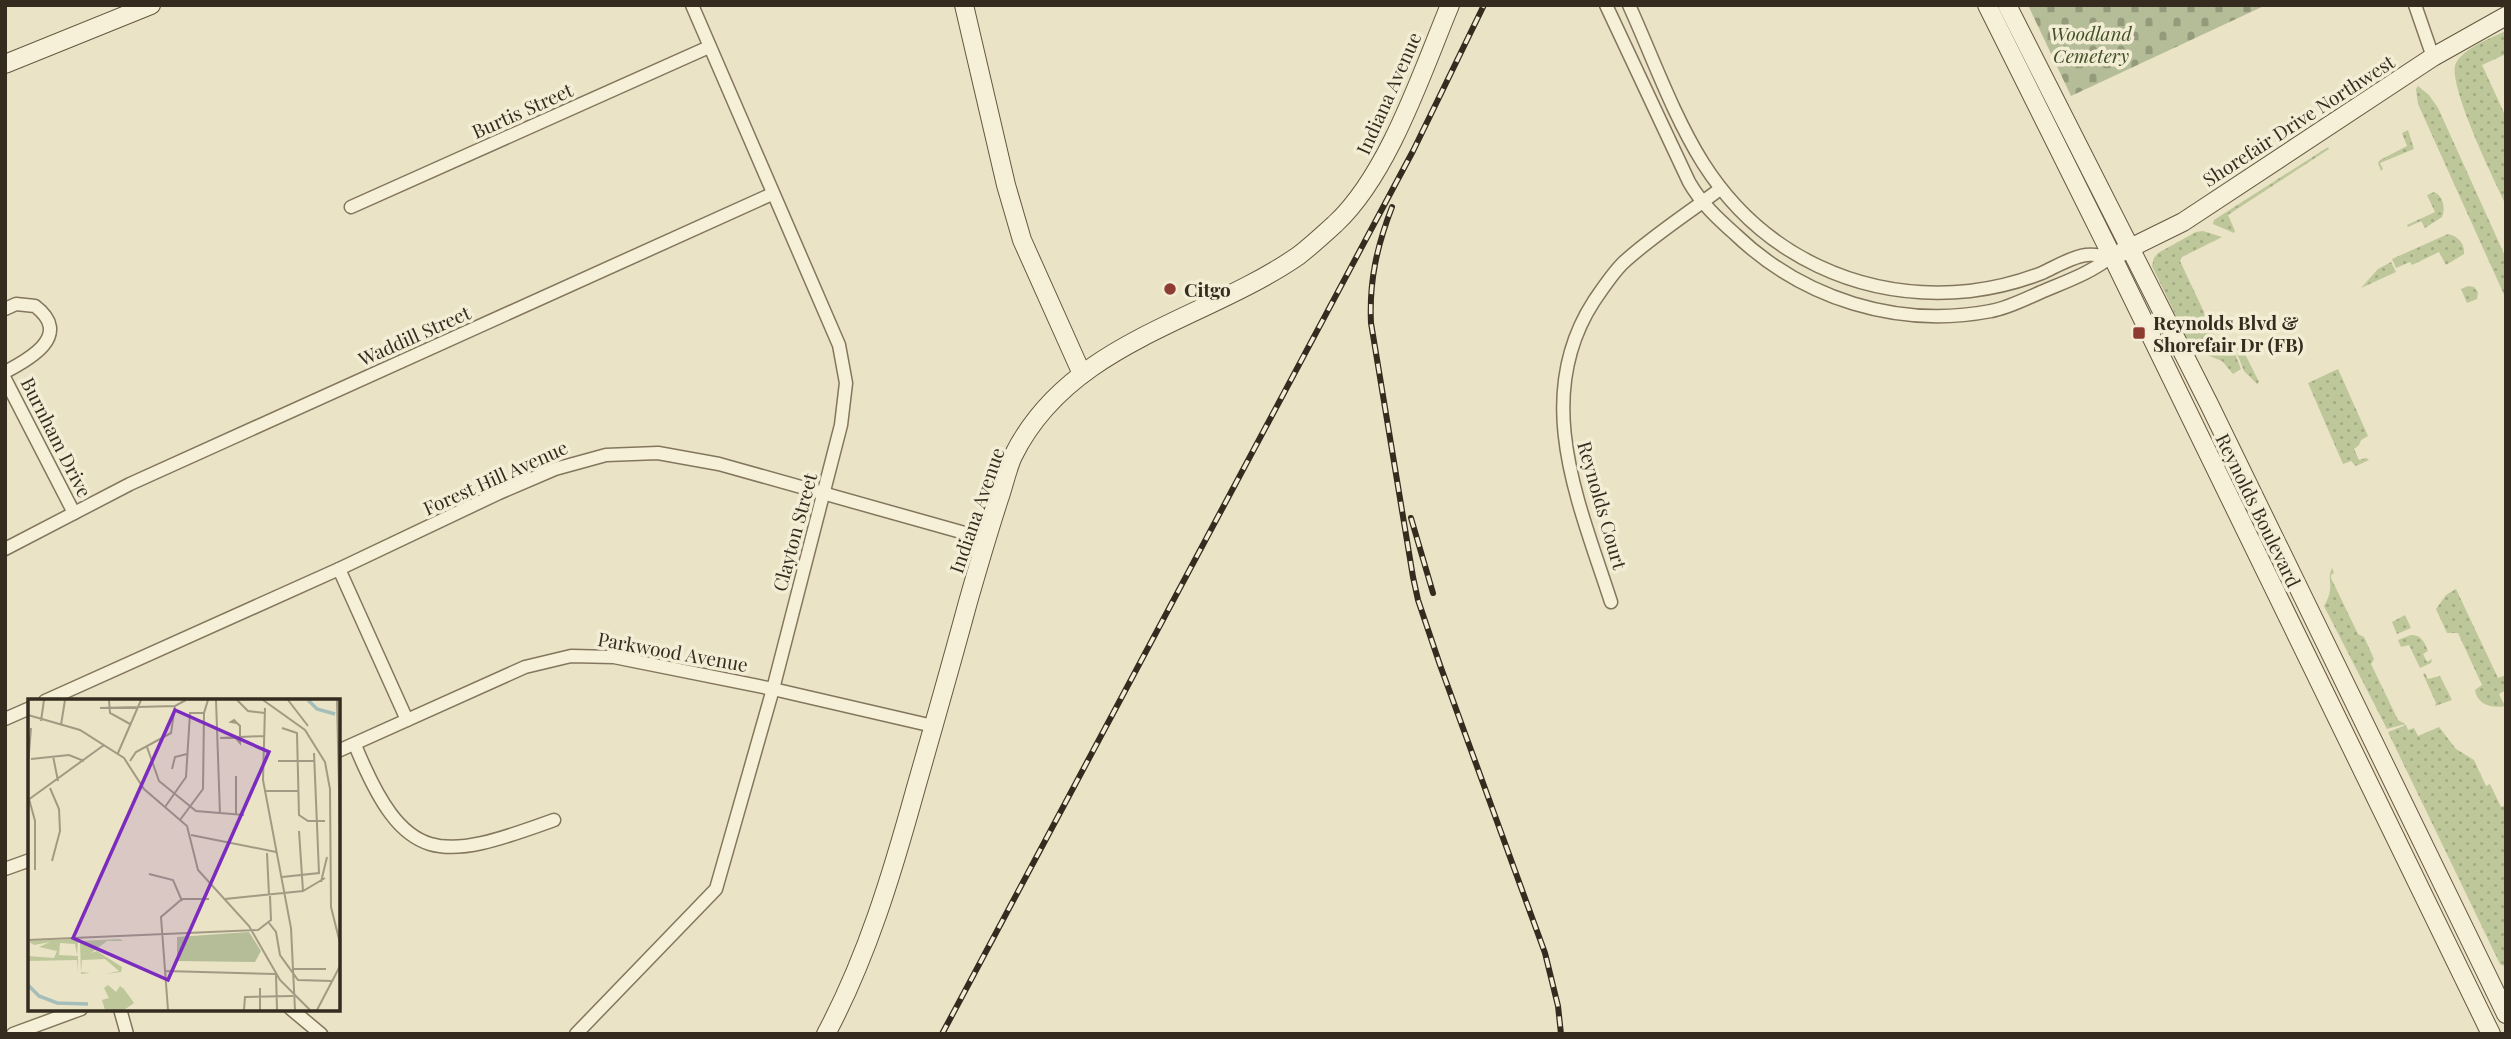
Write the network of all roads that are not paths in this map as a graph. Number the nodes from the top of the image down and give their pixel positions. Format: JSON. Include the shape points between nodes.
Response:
{"nodes":[{"id":1,"x":151,"y":5,"type":"edge"},
{"id":2,"x":692,"y":5,"type":"edge"},
{"id":3,"x":964,"y":5,"type":"edge"},
{"id":4,"x":1450,"y":5,"type":"edge"},
{"id":5,"x":1606,"y":5,"type":"edge"},
{"id":6,"x":1629,"y":5,"type":"edge"},
{"id":7,"x":1987,"y":5,"type":"edge"},
{"id":8,"x":2007,"y":5,"type":"edge"},
{"id":9,"x":2414,"y":5,"type":"edge"},
{"id":10,"x":2506,"y":16,"type":"edge"},
{"id":11,"x":709,"y":47,"type":"junction"},
{"id":12,"x":2433,"y":57,"type":"junction"},
{"id":13,"x":5,"y":64,"type":"edge"},
{"id":14,"x":1720,"y":188,"type":"junction"},
{"id":15,"x":772,"y":194,"type":"junction"},
{"id":16,"x":1702,"y":203,"type":"junction"},
{"id":17,"x":351,"y":207,"type":"dead end"},
{"id":18,"x":2132,"y":248,"type":"junction"},
{"id":19,"x":2112,"y":256,"type":"junction"},
{"id":20,"x":5,"y":309,"type":"edge"},
{"id":21,"x":5,"y":372,"type":"edge"},
{"id":22,"x":1082,"y":374,"type":"junction"},
{"id":23,"x":5,"y":379,"type":"edge"},
{"id":24,"x":824,"y":495,"type":"junction"},
{"id":25,"x":74,"y":513,"type":"junction"},
{"id":26,"x":986,"y":538,"type":"junction"},
{"id":27,"x":5,"y":549,"type":"edge"},
{"id":28,"x":339,"y":569,"type":"junction"},
{"id":29,"x":1611,"y":602,"type":"dead end"},
{"id":30,"x":773,"y":689,"type":"junction"},
{"id":31,"x":49,"y":699,"type":"edge"},
{"id":32,"x":28,"y":709,"type":"edge"},
{"id":33,"x":5,"y":719,"type":"edge"},
{"id":34,"x":407,"y":720,"type":"junction"},
{"id":35,"x":933,"y":726,"type":"junction"},
{"id":36,"x":355,"y":745,"type":"junction"},
{"id":37,"x":340,"y":750,"type":"edge"},
{"id":38,"x":554,"y":820,"type":"dead end"},
{"id":39,"x":28,"y":861,"type":"edge"},
{"id":40,"x":5,"y":869,"type":"edge"},
{"id":41,"x":76,"y":1011,"type":"edge"},
{"id":42,"x":121,"y":1011,"type":"edge"},
{"id":43,"x":293,"y":1011,"type":"edge"},
{"id":44,"x":2506,"y":1014,"type":"edge"},
{"id":45,"x":13,"y":1034,"type":"edge"},
{"id":46,"x":127,"y":1034,"type":"edge"},
{"id":47,"x":321,"y":1034,"type":"edge"},
{"id":48,"x":576,"y":1034,"type":"edge"},
{"id":49,"x":826,"y":1034,"type":"edge"},
{"id":50,"x":2491,"y":1034,"type":"edge"}],
"edges":[{"from":1,"to":13,"type":"main road"},
{"from":2,"to":11,"type":"street","name":"Clayton Street"},
{"from":3,"to":22,"type":"main road","via":[[1022,240]]},
{"from":4,"to":22,"type":"main road","name":"Indiana Avenue","via":[[1402,121],[1374,174],[1339,220],[1299,255],[1266,275],[1127,343]]},
{"from":5,"to":16,"type":"street","name":"Shorefair Drive Northwest"},
{"from":6,"to":14,"type":"street","name":"Shorefair Drive Northwest","via":[[1679,117]]},
{"from":7,"to":19,"type":"main road","name":"Reynolds Boulevard"},
{"from":8,"to":18,"type":"main road","name":"Reynolds Boulevard"},
{"from":9,"to":12,"type":"street"},
{"from":10,"to":12,"type":"main road","name":"Shorefair Drive Northwest"},
{"from":11,"to":15,"type":"street","name":"Clayton Street"},
{"from":11,"to":17,"type":"street","name":"Burtis Street"},
{"from":12,"to":18,"type":"main road","name":"Shorefair Drive Northwest","via":[[2183,222]]},
{"from":14,"to":16,"type":"street","name":"Reynolds Court"},
{"from":14,"to":19,"type":"street","name":"Shorefair Drive Northwest","via":[[1743,215],[1788,250],[1862,283],[1904,291],[1937,293],[2000,286],[2086,255]]},
{"from":15,"to":24,"type":"street","name":"Clayton Street","via":[[844,364],[845,397]]},
{"from":15,"to":25,"type":"street","name":"Waddill Street"},
{"from":16,"to":19,"type":"street","name":"Shorefair Drive Northwest","via":[[1758,256],[1805,286],[1844,301],[1914,317],[1994,311],[2093,271]]},
{"from":16,"to":29,"type":"street","name":"Reynolds Court","via":[[1623,263],[1581,321],[1568,364],[1562,400],[1565,451]]},
{"from":18,"to":19,"type":"main road","name":"Shorefair Drive Northwest"},
{"from":18,"to":44,"type":"main road","name":"Reynolds Boulevard"},
{"from":19,"to":50,"type":"main road","name":"Reynolds Boulevard"},
{"from":20,"to":21,"type":"street","via":[[16,304],[35,306],[45,316],[49,330],[40,351]]},
{"from":22,"to":26,"type":"main road","name":"Indiana Avenue","via":[[1043,411],[1013,457]]},
{"from":23,"to":25,"type":"street","name":"Burnham Drive"},
{"from":24,"to":26,"type":"street","name":"Forest Hill Avenue"},
{"from":24,"to":28,"type":"street","name":"Forest Hill Avenue","via":[[682,456],[606,455],[555,469]]},
{"from":24,"to":30,"type":"street","name":"Clayton Street"},
{"from":25,"to":27,"type":"street","name":"Waddill Street"},
{"from":26,"to":35,"type":"main road","name":"Indiana Avenue"},
{"from":28,"to":31,"type":"street","name":"Forest Hill Avenue"},
{"from":28,"to":34,"type":"street"},
{"from":30,"to":34,"type":"street","name":"Parkwood Avenue","via":[[614,657],[571,656],[525,667]]},
{"from":30,"to":35,"type":"street","name":"Parkwood Avenue"},
{"from":30,"to":48,"type":"street","name":"Clayton Street","via":[[716,889]]},
{"from":32,"to":33,"type":"street"},
{"from":34,"to":36,"type":"street","name":"Parkwood Avenue"},
{"from":35,"to":49,"type":"main road","name":"Indiana Avenue","via":[[868,942]]},
{"from":36,"to":37,"type":"street","name":"Parkwood Avenue"},
{"from":36,"to":38,"type":"street","via":[[390,815],[406,831],[432,844],[470,846]]},
{"from":39,"to":40,"type":"street"},
{"from":41,"to":45,"type":"street"},
{"from":42,"to":46,"type":"street"},
{"from":43,"to":47,"type":"street"}]}
